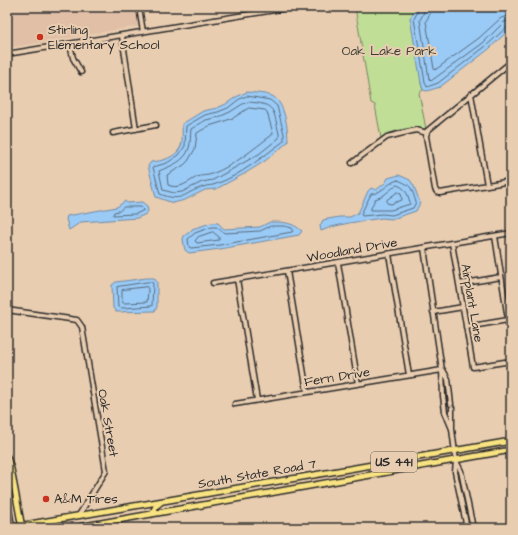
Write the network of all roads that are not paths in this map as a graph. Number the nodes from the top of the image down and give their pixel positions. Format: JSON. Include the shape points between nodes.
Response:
{"nodes":[{"id":1,"x":139,"y":7,"type":"edge"},
{"id":2,"x":293,"y":7,"type":"edge"},
{"id":3,"x":144,"y":32,"type":"junction"},
{"id":4,"x":122,"y":36,"type":"junction"},
{"id":5,"x":70,"y":44,"type":"junction"},
{"id":6,"x":7,"y":54,"type":"edge"},
{"id":7,"x":511,"y":62,"type":"edge"},
{"id":8,"x":81,"y":72,"type":"dead end"},
{"id":9,"x":471,"y":94,"type":"junction"},
{"id":10,"x":156,"y":125,"type":"dead end"},
{"id":11,"x":136,"y":129,"type":"junction"},
{"id":12,"x":427,"y":132,"type":"junction"},
{"id":13,"x":113,"y":133,"type":"dead end"},
{"id":14,"x":352,"y":163,"type":"dead end"},
{"id":15,"x":511,"y":181,"type":"edge"},
{"id":16,"x":487,"y":185,"type":"junction"},
{"id":17,"x":511,"y":233,"type":"edge"},
{"id":18,"x":494,"y":236,"type":"junction"},
{"id":19,"x":452,"y":243,"type":"junction"},
{"id":20,"x":424,"y":248,"type":"junction"},
{"id":21,"x":389,"y":254,"type":"junction"},
{"id":22,"x":338,"y":263,"type":"junction"},
{"id":23,"x":288,"y":271,"type":"junction"},
{"id":24,"x":501,"y":277,"type":"junction"},
{"id":25,"x":236,"y":279,"type":"junction"},
{"id":26,"x":212,"y":283,"type":"dead end"},
{"id":27,"x":459,"y":284,"type":"junction"},
{"id":28,"x":463,"y":307,"type":"junction"},
{"id":29,"x":7,"y":310,"type":"edge"},
{"id":30,"x":433,"y":312,"type":"junction"},
{"id":31,"x":508,"y":320,"type":"junction"},
{"id":32,"x":466,"y":327,"type":"junction"},
{"id":33,"x":511,"y":339,"type":"edge"},
{"id":34,"x":511,"y":361,"type":"edge"},
{"id":35,"x":442,"y":370,"type":"junction"},
{"id":36,"x":409,"y":375,"type":"junction"},
{"id":37,"x":358,"y":384,"type":"junction"},
{"id":38,"x":307,"y":392,"type":"junction"},
{"id":39,"x":257,"y":400,"type":"junction"},
{"id":40,"x":443,"y":400,"type":"junction"},
{"id":41,"x":235,"y":404,"type":"dead end"},
{"id":42,"x":451,"y":404,"type":"junction"},
{"id":43,"x":452,"y":429,"type":"junction"},
{"id":44,"x":511,"y":441,"type":"edge"},
{"id":45,"x":511,"y":450,"type":"edge"},
{"id":46,"x":454,"y":452,"type":"junction"},
{"id":47,"x":7,"y":457,"type":"edge"},
{"id":48,"x":456,"y":461,"type":"junction"},
{"id":49,"x":340,"y":471,"type":"junction"},
{"id":50,"x":332,"y":482,"type":"junction"},
{"id":51,"x":251,"y":486,"type":"junction"},
{"id":52,"x":246,"y":497,"type":"junction"},
{"id":53,"x":162,"y":501,"type":"junction"},
{"id":54,"x":7,"y":502,"type":"edge"},
{"id":55,"x":152,"y":514,"type":"junction"},
{"id":56,"x":79,"y":515,"type":"junction"},
{"id":57,"x":22,"y":527,"type":"edge"},
{"id":58,"x":10,"y":528,"type":"edge"},
{"id":59,"x":73,"y":528,"type":"edge"},
{"id":60,"x":467,"y":528,"type":"edge"},
{"id":61,"x":473,"y":528,"type":"edge"}],
"edges":[{"from":1,"to":3,"type":"street"},
{"from":2,"to":3,"type":"street"},
{"from":3,"to":4,"type":"street"},
{"from":4,"to":5,"type":"street"},
{"from":4,"to":11,"type":"street"},
{"from":5,"to":6,"type":"street"},
{"from":5,"to":8,"type":"street","via":[[73,58]]},
{"from":7,"to":9,"type":"street"},
{"from":9,"to":12,"type":"street"},
{"from":9,"to":16,"type":"street"},
{"from":10,"to":11,"type":"street"},
{"from":11,"to":13,"type":"street"},
{"from":12,"to":14,"type":"street","via":[[416,130],[387,137]]},
{"from":12,"to":16,"type":"street","via":[[437,192]]},
{"from":15,"to":16,"type":"street"},
{"from":17,"to":18,"type":"street","name":"Woodland Drive"},
{"from":18,"to":19,"type":"street","name":"Woodland Drive"},
{"from":18,"to":24,"type":"street"},
{"from":19,"to":20,"type":"street","name":"Woodland Drive"},
{"from":19,"to":27,"type":"street","name":"Airplant Lane"},
{"from":20,"to":21,"type":"street","name":"Woodland Drive"},
{"from":20,"to":30,"type":"street"},
{"from":21,"to":22,"type":"street","name":"Woodland Drive"},
{"from":21,"to":36,"type":"street"},
{"from":22,"to":23,"type":"street","name":"Woodland Drive"},
{"from":22,"to":37,"type":"street"},
{"from":23,"to":25,"type":"street","name":"Woodland Drive"},
{"from":23,"to":38,"type":"street"},
{"from":24,"to":27,"type":"street"},
{"from":24,"to":31,"type":"street"},
{"from":25,"to":26,"type":"street","name":"Woodland Drive"},
{"from":25,"to":39,"type":"street"},
{"from":27,"to":28,"type":"street","name":"Airplant Lane"},
{"from":28,"to":30,"type":"street"},
{"from":28,"to":32,"type":"street","name":"Airplant Lane"},
{"from":29,"to":56,"type":"street","name":"Oak Street","via":[[76,320],[82,327],[106,471]]},
{"from":30,"to":35,"type":"street"},
{"from":31,"to":32,"type":"street"},
{"from":31,"to":33,"type":"street"},
{"from":32,"to":34,"type":"street","name":"Airplant Lane","via":[[473,367]]},
{"from":35,"to":36,"type":"street","name":"Fern Drive"},
{"from":35,"to":40,"type":"street"},
{"from":35,"to":42,"type":"street","via":[[448,379]]},
{"from":36,"to":37,"type":"street","name":"Fern Drive"},
{"from":37,"to":38,"type":"street","name":"Fern Drive"},
{"from":38,"to":39,"type":"street","name":"Fern Drive"},
{"from":39,"to":41,"type":"street","name":"Fern Drive"},
{"from":40,"to":42,"type":"street"},
{"from":40,"to":43,"type":"street"},
{"from":42,"to":43,"type":"street"},
{"from":43,"to":46,"type":"street"},
{"from":44,"to":46,"type":"main road","name":"South State Road 7","number":"US 441"},
{"from":45,"to":48,"type":"main road","name":"South State Road 7","number":"US 441"},
{"from":46,"to":48,"type":"street"},
{"from":46,"to":49,"type":"main road","name":"South State Road 7","number":"US 441"},
{"from":47,"to":57,"type":"main road"},
{"from":48,"to":50,"type":"main road","name":"South State Road 7","number":"US 441"},
{"from":48,"to":60,"type":"street","via":[[455,472]]},
{"from":48,"to":61,"type":"street","via":[[461,471]]},
{"from":49,"to":50,"type":"main road","via":[[339,476]]},
{"from":49,"to":51,"type":"main road","name":"South State Road 7","number":"US 441"},
{"from":50,"to":52,"type":"main road","name":"South State Road 7","number":"US 441"},
{"from":51,"to":52,"type":"main road","via":[[244,493]]},
{"from":51,"to":53,"type":"main road","name":"South State Road 7","number":"US 441"},
{"from":52,"to":55,"type":"main road","name":"South State Road 7","number":"US 441"},
{"from":53,"to":55,"type":"main road"},
{"from":53,"to":56,"type":"main road","name":"South State Road 7","number":"US 441"},
{"from":54,"to":58,"type":"main road"},
{"from":55,"to":59,"type":"main road","name":"South State Road 7","number":"US 441"},
{"from":56,"to":57,"type":"main road","name":"South State Road 7","number":"US 441"},
{"from":57,"to":58,"type":"main road","name":"South State Road 7","number":"US 441"}]}
